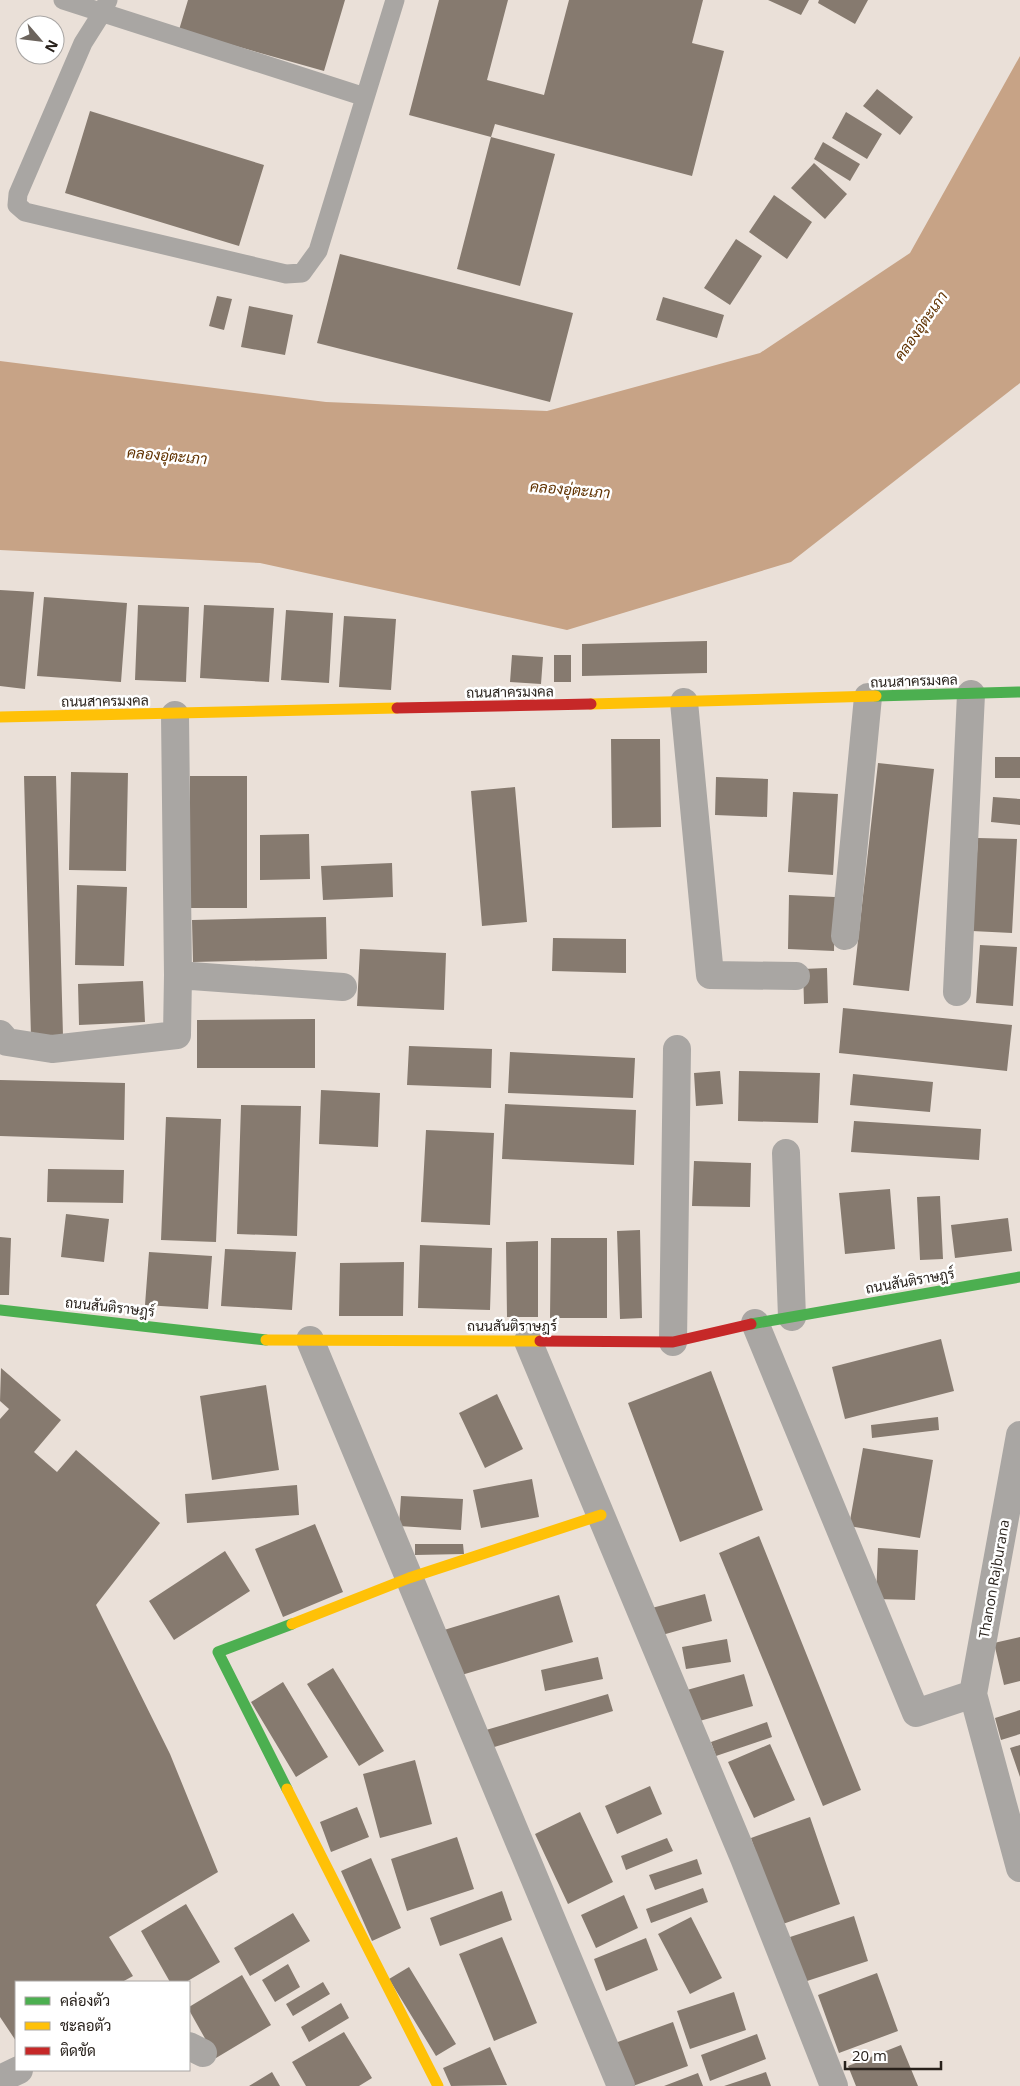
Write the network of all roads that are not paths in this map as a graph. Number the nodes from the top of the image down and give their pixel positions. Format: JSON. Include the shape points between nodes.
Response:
{"nodes":[{"id":1,"x":63,"y":0,"type":"edge"},
{"id":2,"x":395,"y":0,"type":"edge"},
{"id":3,"x":105,"y":7,"type":"edge"},
{"id":4,"x":365,"y":97,"type":"junction"},
{"id":5,"x":1020,"y":692,"type":"edge"},
{"id":6,"x":971,"y":694,"type":"junction"},
{"id":7,"x":868,"y":697,"type":"junction"},
{"id":8,"x":684,"y":702,"type":"junction"},
{"id":9,"x":175,"y":715,"type":"junction"},
{"id":10,"x":0,"y":717,"type":"edge"},
{"id":11,"x":845,"y":936,"type":"dead end"},
{"id":12,"x":178,"y":975,"type":"junction"},
{"id":13,"x":796,"y":976,"type":"dead end"},
{"id":14,"x":343,"y":987,"type":"dead end"},
{"id":15,"x":957,"y":992,"type":"dead end"},
{"id":16,"x":0,"y":1034,"type":"edge"},
{"id":17,"x":677,"y":1049,"type":"dead end"},
{"id":18,"x":786,"y":1153,"type":"dead end"},
{"id":19,"x":1020,"y":1277,"type":"edge"},
{"id":20,"x":0,"y":1310,"type":"edge"},
{"id":21,"x":792,"y":1317,"type":"junction"},
{"id":22,"x":755,"y":1323,"type":"junction"},
{"id":23,"x":310,"y":1340,"type":"junction"},
{"id":24,"x":528,"y":1341,"type":"junction"},
{"id":25,"x":672,"y":1342,"type":"junction"},
{"id":26,"x":1020,"y":1436,"type":"edge"},
{"id":27,"x":600,"y":1515,"type":"junction"},
{"id":28,"x":409,"y":1578,"type":"junction"},
{"id":29,"x":973,"y":1694,"type":"junction"},
{"id":30,"x":1020,"y":1868,"type":"edge"},
{"id":31,"x":17,"y":2071,"type":"edge"},
{"id":32,"x":0,"y":2079,"type":"edge"},
{"id":33,"x":438,"y":2086,"type":"edge"},
{"id":34,"x":621,"y":2086,"type":"edge"},
{"id":35,"x":834,"y":2086,"type":"edge"}],
"edges":[{"from":1,"to":3,"type":"lane"},
{"from":2,"to":4,"type":"lane"},
{"from":3,"to":4,"type":"lane"},
{"from":3,"to":4,"type":"lane","via":[[82,43],[18,194],[18,205],[25,212],[286,274],[302,273],[318,251]]},
{"from":5,"to":6,"type":"street","name":"ถนนสาครมงคล"},
{"from":6,"to":7,"type":"street","name":"ถนนสาครมงคล"},
{"from":6,"to":15,"type":"street"},
{"from":7,"to":8,"type":"street","name":"ถนนสาครมงคล"},
{"from":7,"to":11,"type":"street"},
{"from":8,"to":9,"type":"street","name":"ถนนสาครมงคล"},
{"from":8,"to":13,"type":"street","via":[[710,975]]},
{"from":9,"to":10,"type":"street","name":"ถนนสาครมงคล"},
{"from":9,"to":12,"type":"street"},
{"from":12,"to":14,"type":"street"},
{"from":12,"to":16,"type":"street","via":[[177,1035],[52,1049],[8,1042]]},
{"from":17,"to":25,"type":"street"},
{"from":18,"to":21,"type":"street"},
{"from":19,"to":21,"type":"street","name":"ถนนสันติราษฎร์"},
{"from":20,"to":23,"type":"street","name":"ถนนสันติราษฎร์","via":[[265,1340]]},
{"from":21,"to":22,"type":"street","name":"ถนนสันติราษฎร์"},
{"from":22,"to":25,"type":"street","name":"ถนนสันติราษฎร์"},
{"from":22,"to":29,"type":"street","via":[[916,1713]]},
{"from":23,"to":24,"type":"street","name":"ถนนสันติราษฎร์"},
{"from":23,"to":28,"type":"street"},
{"from":24,"to":25,"type":"street","name":"ถนนสันติราษฎร์"},
{"from":24,"to":27,"type":"street"},
{"from":26,"to":29,"type":"street","name":"Thanon Rajburana"},
{"from":27,"to":28,"type":"street"},
{"from":27,"to":35,"type":"street","via":[[744,1858]]},
{"from":28,"to":33,"type":"street","via":[[218,1652]]},
{"from":28,"to":34,"type":"street"},
{"from":29,"to":30,"type":"street"},
{"from":31,"to":32,"type":"street"}]}
